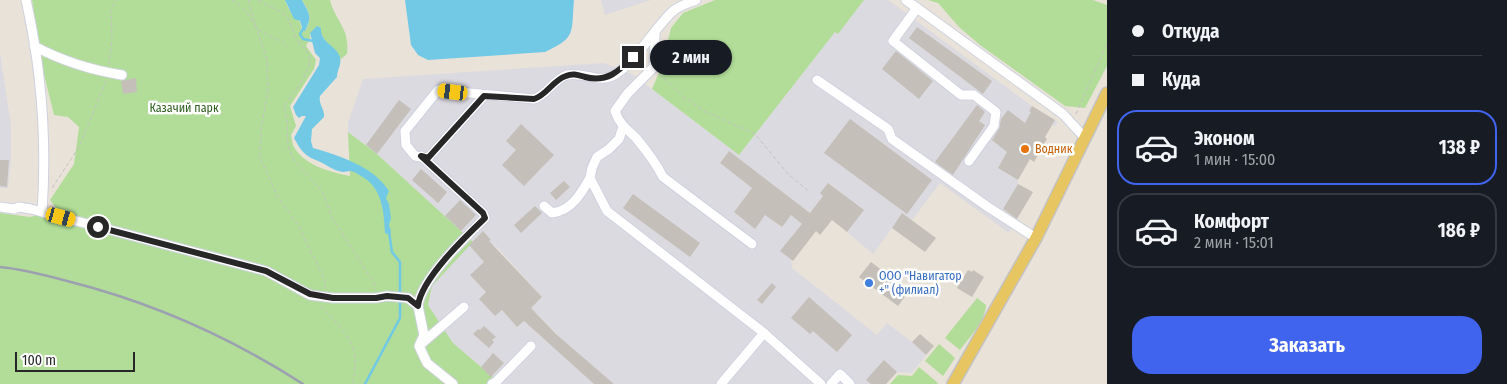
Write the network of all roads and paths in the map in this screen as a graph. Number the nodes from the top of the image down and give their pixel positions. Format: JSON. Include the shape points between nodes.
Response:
{"nodes":[{"id":1,"x":26,"y":0,"type":"edge"},
{"id":2,"x":116,"y":0,"type":"edge"},
{"id":3,"x":232,"y":0,"type":"edge"},
{"id":4,"x":250,"y":0,"type":"edge"},
{"id":5,"x":259,"y":0,"type":"edge"},
{"id":6,"x":696,"y":0,"type":"edge"},
{"id":7,"x":906,"y":0,"type":"edge"},
{"id":8,"x":917,"y":8,"type":"junction"},
{"id":9,"x":258,"y":30,"type":"junction"},
{"id":10,"x":655,"y":32,"type":"junction"},
{"id":11,"x":1107,"y":44,"type":"edge"},
{"id":12,"x":34,"y":46,"type":"junction"},
{"id":13,"x":287,"y":47,"type":"dead end"},
{"id":14,"x":654,"y":67,"type":"junction"},
{"id":15,"x":109,"y":74,"type":"junction"},
{"id":16,"x":122,"y":75,"type":"dead end"},
{"id":17,"x":817,"y":80,"type":"dead end"},
{"id":18,"x":1107,"y":93,"type":"edge"},
{"id":19,"x":484,"y":96,"type":"junction"},
{"id":20,"x":1076,"y":115,"type":"dead end"},
{"id":21,"x":623,"y":127,"type":"junction"},
{"id":22,"x":1085,"y":138,"type":"junction"},
{"id":23,"x":421,"y":156,"type":"junction"},
{"id":24,"x":969,"y":162,"type":"dead end"},
{"id":25,"x":590,"y":178,"type":"junction"},
{"id":26,"x":810,"y":192,"type":"dead end"},
{"id":27,"x":43,"y":201,"type":"junction"},
{"id":28,"x":544,"y":206,"type":"dead end"},
{"id":29,"x":0,"y":207,"type":"edge"},
{"id":30,"x":42,"y":212,"type":"junction"},
{"id":31,"x":1036,"y":238,"type":"junction"},
{"id":32,"x":752,"y":244,"type":"dead end"},
{"id":33,"x":310,"y":294,"type":"junction"},
{"id":34,"x":325,"y":297,"type":"junction"},
{"id":35,"x":379,"y":297,"type":"junction"},
{"id":36,"x":418,"y":306,"type":"junction"},
{"id":37,"x":464,"y":307,"type":"dead end"},
{"id":38,"x":764,"y":334,"type":"junction"},
{"id":39,"x":419,"y":346,"type":"junction"},
{"id":40,"x":531,"y":346,"type":"dead end"},
{"id":41,"x":353,"y":384,"type":"edge"},
{"id":42,"x":453,"y":384,"type":"edge"},
{"id":43,"x":492,"y":384,"type":"edge"},
{"id":44,"x":721,"y":384,"type":"edge"},
{"id":45,"x":821,"y":384,"type":"edge"},
{"id":46,"x":831,"y":384,"type":"edge"},
{"id":47,"x":850,"y":384,"type":"edge"},
{"id":48,"x":953,"y":384,"type":"edge"}],
"edges":[{"from":1,"to":12,"type":"street"},
{"from":2,"to":15,"type":"path","via":[[111,8]]},
{"from":3,"to":9,"type":"path","via":[[245,10]]},
{"from":4,"to":9,"type":"path"},
{"from":5,"to":35,"type":"path","via":[[287,17],[309,56],[306,72],[284,107],[288,121],[288,147],[295,162],[322,191],[333,219],[374,283]]},
{"from":6,"to":10,"type":"street","via":[[674,10]]},
{"from":7,"to":8,"type":"street"},
{"from":8,"to":22,"type":"street","via":[[1063,114]]},
{"from":8,"to":24,"type":"street","via":[[894,42],[960,95],[974,95],[996,112],[994,126]]},
{"from":9,"to":13,"type":"path"},
{"from":9,"to":34,"type":"path","via":[[267,60],[268,80],[260,157],[276,196],[298,225],[325,281]]},
{"from":10,"to":14,"type":"street"},
{"from":10,"to":19,"type":"street","via":[[615,75],[596,79],[566,75],[534,99]]},
{"from":11,"to":20,"type":"path"},
{"from":12,"to":15,"type":"street"},
{"from":12,"to":27,"type":"street","via":[[45,135]]},
{"from":14,"to":21,"type":"street","via":[[615,111]]},
{"from":14,"to":26,"type":"path","via":[[666,82],[698,107],[755,134],[789,175]]},
{"from":15,"to":16,"type":"street"},
{"from":15,"to":27,"type":"path","via":[[79,147]]},
{"from":17,"to":31,"type":"street","via":[[888,129],[892,139]]},
{"from":18,"to":22,"type":"main road"},
{"from":19,"to":23,"type":"street","via":[[428,158]]},
{"from":19,"to":23,"type":"street","via":[[438,90],[405,131],[406,145],[416,156]]},
{"from":21,"to":25,"type":"street","via":[[619,139],[597,157]]},
{"from":21,"to":32,"type":"street","via":[[636,138],[663,177]]},
{"from":22,"to":31,"type":"main road"},
{"from":23,"to":36,"type":"street","via":[[485,218],[433,275],[419,298]]},
{"from":25,"to":28,"type":"street","via":[[582,192],[562,212],[552,213]]},
{"from":25,"to":38,"type":"street","via":[[607,211]]},
{"from":27,"to":30,"type":"street"},
{"from":29,"to":30,"type":"street"},
{"from":30,"to":33,"type":"street","via":[[266,271]]},
{"from":31,"to":48,"type":"main road"},
{"from":33,"to":34,"type":"street"},
{"from":33,"to":41,"type":"path","via":[[348,338],[355,358]]},
{"from":34,"to":35,"type":"street"},
{"from":35,"to":36,"type":"street","via":[[408,298]]},
{"from":36,"to":39,"type":"street","via":[[424,335]]},
{"from":37,"to":39,"type":"street"},
{"from":38,"to":44,"type":"street"},
{"from":38,"to":45,"type":"street"},
{"from":39,"to":42,"type":"street","via":[[427,363]]},
{"from":40,"to":43,"type":"street"},
{"from":46,"to":47,"type":"street","via":[[840,374]]}]}
